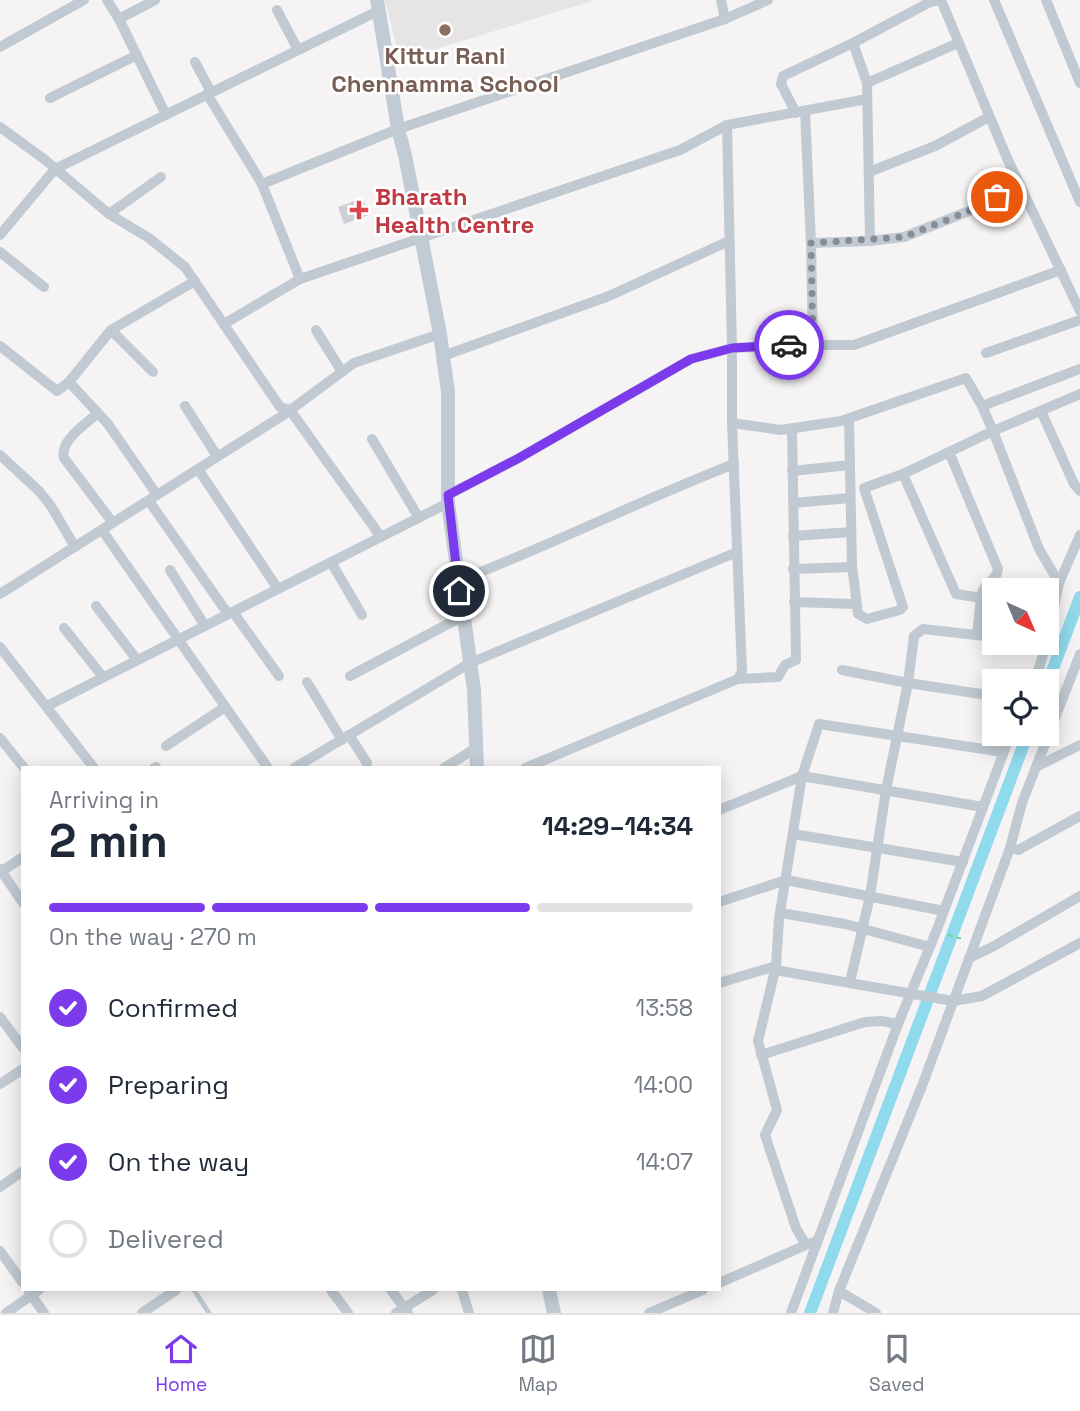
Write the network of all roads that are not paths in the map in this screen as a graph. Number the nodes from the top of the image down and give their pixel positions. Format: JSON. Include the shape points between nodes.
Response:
{"nodes":[{"id":1,"x":84,"y":0,"type":"edge"},
{"id":2,"x":107,"y":0,"type":"edge"},
{"id":3,"x":155,"y":0,"type":"edge"},
{"id":4,"x":721,"y":0,"type":"edge"},
{"id":5,"x":768,"y":0,"type":"edge"},
{"id":6,"x":940,"y":0,"type":"edge"},
{"id":7,"x":994,"y":0,"type":"edge"},
{"id":8,"x":1046,"y":0,"type":"edge"},
{"id":9,"x":378,"y":5,"type":"edge"},
{"id":10,"x":277,"y":9,"type":"dead end"},
{"id":11,"x":119,"y":19,"type":"junction"},
{"id":12,"x":725,"y":19,"type":"junction"},
{"id":13,"x":853,"y":43,"type":"junction"},
{"id":14,"x":958,"y":43,"type":"junction"},
{"id":15,"x":0,"y":47,"type":"edge"},
{"id":16,"x":298,"y":50,"type":"junction"},
{"id":17,"x":137,"y":55,"type":"junction"},
{"id":18,"x":195,"y":62,"type":"dead end"},
{"id":19,"x":867,"y":83,"type":"junction"},
{"id":20,"x":1080,"y":83,"type":"edge"},
{"id":21,"x":209,"y":93,"type":"junction"},
{"id":22,"x":50,"y":98,"type":"dead end"},
{"id":23,"x":867,"y":99,"type":"junction"},
{"id":24,"x":800,"y":112,"type":"junction"},
{"id":25,"x":166,"y":115,"type":"junction"},
{"id":26,"x":989,"y":117,"type":"junction"},
{"id":27,"x":727,"y":125,"type":"junction"},
{"id":28,"x":0,"y":127,"type":"edge"},
{"id":29,"x":398,"y":129,"type":"junction"},
{"id":30,"x":55,"y":169,"type":"junction"},
{"id":31,"x":869,"y":172,"type":"junction"},
{"id":32,"x":161,"y":177,"type":"dead end"},
{"id":33,"x":262,"y":184,"type":"junction"},
{"id":34,"x":1020,"y":185,"type":"junction"},
{"id":35,"x":1080,"y":202,"type":"edge"},
{"id":36,"x":109,"y":214,"type":"junction"},
{"id":37,"x":4,"y":221,"type":"edge"},
{"id":38,"x":0,"y":235,"type":"edge"},
{"id":39,"x":421,"y":239,"type":"junction"},
{"id":40,"x":729,"y":241,"type":"junction"},
{"id":41,"x":870,"y":241,"type":"junction"},
{"id":42,"x":811,"y":243,"type":"junction"},
{"id":43,"x":0,"y":252,"type":"edge"},
{"id":44,"x":1061,"y":270,"type":"junction"},
{"id":45,"x":300,"y":279,"type":"junction"},
{"id":46,"x":195,"y":281,"type":"junction"},
{"id":47,"x":44,"y":287,"type":"dead end"},
{"id":48,"x":1080,"y":311,"type":"edge"},
{"id":49,"x":1080,"y":320,"type":"edge"},
{"id":50,"x":224,"y":324,"type":"junction"},
{"id":51,"x":111,"y":330,"type":"junction"},
{"id":52,"x":316,"y":330,"type":"dead end"},
{"id":53,"x":440,"y":334,"type":"junction"},
{"id":54,"x":813,"y":345,"type":"junction"},
{"id":55,"x":0,"y":346,"type":"edge"},
{"id":56,"x":732,"y":348,"type":"junction"},
{"id":57,"x":986,"y":353,"type":"dead end"},
{"id":58,"x":443,"y":356,"type":"junction"},
{"id":59,"x":1080,"y":369,"type":"edge"},
{"id":60,"x":153,"y":372,"type":"dead end"},
{"id":61,"x":342,"y":372,"type":"junction"},
{"id":62,"x":69,"y":382,"type":"junction"},
{"id":63,"x":1080,"y":394,"type":"edge"},
{"id":64,"x":185,"y":406,"type":"dead end"},
{"id":65,"x":982,"y":406,"type":"junction"},
{"id":66,"x":290,"y":410,"type":"junction"},
{"id":67,"x":1041,"y":411,"type":"junction"},
{"id":68,"x":98,"y":413,"type":"junction"},
{"id":69,"x":849,"y":419,"type":"junction"},
{"id":70,"x":732,"y":423,"type":"junction"},
{"id":71,"x":792,"y":428,"type":"junction"},
{"id":72,"x":993,"y":431,"type":"junction"},
{"id":73,"x":372,"y":439,"type":"dead end"},
{"id":74,"x":949,"y":452,"type":"junction"},
{"id":75,"x":0,"y":455,"type":"edge"},
{"id":76,"x":218,"y":456,"type":"junction"},
{"id":77,"x":734,"y":464,"type":"junction"},
{"id":78,"x":850,"y":465,"type":"junction"},
{"id":79,"x":198,"y":469,"type":"junction"},
{"id":80,"x":792,"y":471,"type":"junction"},
{"id":81,"x":903,"y":474,"type":"junction"},
{"id":82,"x":864,"y":488,"type":"junction"},
{"id":83,"x":1080,"y":491,"type":"edge"},
{"id":84,"x":850,"y":495,"type":"junction"},
{"id":85,"x":153,"y":498,"type":"junction"},
{"id":86,"x":448,"y":499,"type":"junction"},
{"id":87,"x":793,"y":503,"type":"junction"},
{"id":88,"x":419,"y":518,"type":"junction"},
{"id":89,"x":113,"y":523,"type":"junction"},
{"id":90,"x":102,"y":530,"type":"junction"},
{"id":91,"x":851,"y":532,"type":"junction"},
{"id":92,"x":1080,"y":535,"type":"edge"},
{"id":93,"x":793,"y":536,"type":"junction"},
{"id":94,"x":381,"y":537,"type":"junction"},
{"id":95,"x":75,"y":547,"type":"junction"},
{"id":96,"x":737,"y":552,"type":"junction"},
{"id":97,"x":331,"y":562,"type":"junction"},
{"id":98,"x":852,"y":567,"type":"junction"},
{"id":99,"x":793,"y":569,"type":"junction"},
{"id":100,"x":170,"y":570,"type":"dead end"},
{"id":101,"x":1056,"y":578,"type":"edge"},
{"id":102,"x":458,"y":581,"type":"junction"},
{"id":103,"x":1059,"y":583,"type":"edge"},
{"id":104,"x":278,"y":589,"type":"junction"},
{"id":105,"x":0,"y":594,"type":"edge"},
{"id":106,"x":981,"y":598,"type":"junction"},
{"id":107,"x":794,"y":603,"type":"junction"},
{"id":108,"x":856,"y":604,"type":"junction"},
{"id":109,"x":96,"y":606,"type":"dead end"},
{"id":110,"x":230,"y":613,"type":"junction"},
{"id":111,"x":362,"y":615,"type":"dead end"},
{"id":112,"x":463,"y":616,"type":"junction"},
{"id":113,"x":205,"y":626,"type":"junction"},
{"id":114,"x":64,"y":628,"type":"dead end"},
{"id":115,"x":977,"y":634,"type":"junction"},
{"id":116,"x":982,"y":635,"type":"edge"},
{"id":117,"x":177,"y":639,"type":"junction"},
{"id":118,"x":0,"y":647,"type":"edge"},
{"id":119,"x":1080,"y":654,"type":"edge"},
{"id":120,"x":137,"y":660,"type":"junction"},
{"id":121,"x":470,"y":663,"type":"junction"},
{"id":122,"x":842,"y":670,"type":"dead end"},
{"id":123,"x":279,"y":676,"type":"dead end"},
{"id":124,"x":350,"y":676,"type":"dead end"},
{"id":125,"x":103,"y":677,"type":"junction"},
{"id":126,"x":738,"y":680,"type":"junction"},
{"id":127,"x":307,"y":682,"type":"dead end"},
{"id":128,"x":908,"y":683,"type":"junction"},
{"id":129,"x":982,"y":694,"type":"edge"},
{"id":130,"x":47,"y":706,"type":"junction"},
{"id":131,"x":225,"y":707,"type":"junction"},
{"id":132,"x":897,"y":736,"type":"junction"},
{"id":133,"x":345,"y":737,"type":"junction"},
{"id":134,"x":0,"y":738,"type":"edge"},
{"id":135,"x":1080,"y":745,"type":"edge"},
{"id":136,"x":166,"y":746,"type":"dead end"},
{"id":137,"x":1006,"y":746,"type":"edge"},
{"id":138,"x":476,"y":748,"type":"junction"},
{"id":139,"x":1003,"y":752,"type":"junction"},
{"id":140,"x":367,"y":763,"type":"dead end"},
{"id":141,"x":22,"y":766,"type":"edge"},
{"id":142,"x":92,"y":766,"type":"edge"},
{"id":143,"x":267,"y":766,"type":"edge"},
{"id":144,"x":297,"y":766,"type":"edge"},
{"id":145,"x":447,"y":766,"type":"edge"},
{"id":146,"x":477,"y":766,"type":"edge"},
{"id":147,"x":530,"y":766,"type":"edge"},
{"id":148,"x":1036,"y":767,"type":"junction"},
{"id":149,"x":802,"y":776,"type":"junction"},
{"id":150,"x":886,"y":790,"type":"junction"},
{"id":151,"x":983,"y":807,"type":"junction"},
{"id":152,"x":721,"y":809,"type":"edge"},
{"id":153,"x":1080,"y":816,"type":"edge"},
{"id":154,"x":793,"y":834,"type":"junction"},
{"id":155,"x":877,"y":848,"type":"junction"},
{"id":156,"x":1010,"y":848,"type":"junction"},
{"id":157,"x":21,"y":858,"type":"edge"},
{"id":158,"x":963,"y":862,"type":"junction"},
{"id":159,"x":1,"y":870,"type":"edge"},
{"id":160,"x":786,"y":880,"type":"junction"},
{"id":161,"x":1080,"y":896,"type":"edge"},
{"id":162,"x":870,"y":897,"type":"junction"},
{"id":163,"x":21,"y":900,"type":"edge"},
{"id":164,"x":721,"y":901,"type":"edge"},
{"id":165,"x":944,"y":911,"type":"junction"},
{"id":166,"x":781,"y":913,"type":"junction"},
{"id":167,"x":863,"y":928,"type":"junction"},
{"id":168,"x":1080,"y":943,"type":"edge"},
{"id":169,"x":930,"y":947,"type":"junction"},
{"id":170,"x":968,"y":958,"type":"junction"},
{"id":171,"x":775,"y":968,"type":"junction"},
{"id":172,"x":721,"y":982,"type":"edge"},
{"id":173,"x":849,"y":982,"type":"junction"},
{"id":174,"x":915,"y":993,"type":"junction"},
{"id":175,"x":948,"y":1001,"type":"junction"},
{"id":176,"x":0,"y":1017,"type":"edge"},
{"id":177,"x":898,"y":1024,"type":"junction"},
{"id":178,"x":21,"y":1045,"type":"edge"},
{"id":179,"x":761,"y":1055,"type":"junction"},
{"id":180,"x":21,"y":1070,"type":"edge"},
{"id":181,"x":0,"y":1084,"type":"edge"},
{"id":182,"x":21,"y":1172,"type":"edge"},
{"id":183,"x":0,"y":1187,"type":"edge"},
{"id":184,"x":811,"y":1243,"type":"junction"},
{"id":185,"x":0,"y":1251,"type":"edge"},
{"id":186,"x":21,"y":1280,"type":"edge"},
{"id":187,"x":721,"y":1282,"type":"edge"},
{"id":188,"x":175,"y":1291,"type":"edge"},
{"id":189,"x":195,"y":1291,"type":"edge"},
{"id":190,"x":332,"y":1291,"type":"edge"},
{"id":191,"x":392,"y":1291,"type":"edge"},
{"id":192,"x":432,"y":1291,"type":"edge"},
{"id":193,"x":462,"y":1291,"type":"edge"},
{"id":194,"x":549,"y":1291,"type":"edge"},
{"id":195,"x":701,"y":1291,"type":"edge"},
{"id":196,"x":839,"y":1291,"type":"junction"},
{"id":197,"x":33,"y":1292,"type":"edge"},
{"id":198,"x":403,"y":1311,"type":"edge"},
{"id":199,"x":6,"y":1313,"type":"edge"},
{"id":200,"x":44,"y":1313,"type":"edge"},
{"id":201,"x":142,"y":1313,"type":"edge"},
{"id":202,"x":209,"y":1313,"type":"edge"},
{"id":203,"x":348,"y":1313,"type":"edge"},
{"id":204,"x":469,"y":1313,"type":"edge"},
{"id":205,"x":554,"y":1313,"type":"edge"},
{"id":206,"x":649,"y":1313,"type":"edge"},
{"id":207,"x":790,"y":1313,"type":"edge"},
{"id":208,"x":833,"y":1313,"type":"edge"},
{"id":209,"x":876,"y":1313,"type":"edge"}],
"edges":[{"from":1,"to":15,"type":"street"},
{"from":2,"to":11,"type":"street"},
{"from":3,"to":11,"type":"street"},
{"from":4,"to":12,"type":"street"},
{"from":5,"to":12,"type":"street"},
{"from":6,"to":13,"type":"street"},
{"from":6,"to":14,"type":"street"},
{"from":7,"to":35,"type":"street"},
{"from":8,"to":20,"type":"street"},
{"from":9,"to":16,"type":"street"},
{"from":9,"to":29,"type":"main road"},
{"from":10,"to":16,"type":"street"},
{"from":11,"to":17,"type":"street"},
{"from":12,"to":29,"type":"street"},
{"from":13,"to":19,"type":"street"},
{"from":13,"to":24,"type":"street","via":[[783,76],[780,84]]},
{"from":14,"to":19,"type":"street"},
{"from":14,"to":26,"type":"street"},
{"from":16,"to":21,"type":"street"},
{"from":17,"to":22,"type":"street"},
{"from":17,"to":25,"type":"street"},
{"from":18,"to":21,"type":"street"},
{"from":19,"to":23,"type":"street"},
{"from":21,"to":25,"type":"street"},
{"from":21,"to":33,"type":"street"},
{"from":23,"to":24,"type":"street"},
{"from":23,"to":31,"type":"street"},
{"from":24,"to":27,"type":"street"},
{"from":24,"to":42,"type":"street"},
{"from":25,"to":30,"type":"street"},
{"from":26,"to":31,"type":"street","via":[[935,146]]},
{"from":26,"to":34,"type":"street"},
{"from":27,"to":39,"type":"street","via":[[680,150]]},
{"from":27,"to":40,"type":"street"},
{"from":28,"to":30,"type":"street"},
{"from":29,"to":33,"type":"street"},
{"from":29,"to":39,"type":"main road"},
{"from":30,"to":36,"type":"street"},
{"from":30,"to":37,"type":"street"},
{"from":31,"to":41,"type":"street"},
{"from":32,"to":36,"type":"street"},
{"from":33,"to":45,"type":"street"},
{"from":34,"to":41,"type":"street","via":[[904,237]]},
{"from":34,"to":44,"type":"street"},
{"from":36,"to":46,"type":"street","via":[[149,238]]},
{"from":37,"to":38,"type":"street"},
{"from":39,"to":45,"type":"street"},
{"from":39,"to":53,"type":"main road"},
{"from":40,"to":56,"type":"street"},
{"from":40,"to":58,"type":"street","via":[[609,296]]},
{"from":41,"to":42,"type":"street"},
{"from":42,"to":54,"type":"street"},
{"from":43,"to":47,"type":"street"},
{"from":44,"to":48,"type":"street"},
{"from":44,"to":54,"type":"street","via":[[854,345]]},
{"from":45,"to":50,"type":"street"},
{"from":46,"to":50,"type":"street"},
{"from":46,"to":51,"type":"street"},
{"from":49,"to":57,"type":"street"},
{"from":50,"to":66,"type":"street","via":[[280,407]]},
{"from":51,"to":60,"type":"street"},
{"from":51,"to":62,"type":"street"},
{"from":52,"to":61,"type":"street"},
{"from":53,"to":58,"type":"main road"},
{"from":53,"to":61,"type":"street","via":[[354,363]]},
{"from":54,"to":56,"type":"street"},
{"from":55,"to":62,"type":"street","via":[[57,391]]},
{"from":56,"to":70,"type":"street"},
{"from":56,"to":86,"type":"street","via":[[691,359]]},
{"from":58,"to":86,"type":"main road","via":[[448,392]]},
{"from":59,"to":65,"type":"street"},
{"from":61,"to":66,"type":"street"},
{"from":62,"to":68,"type":"street"},
{"from":63,"to":67,"type":"street"},
{"from":64,"to":76,"type":"street"},
{"from":65,"to":69,"type":"street","via":[[966,378]]},
{"from":65,"to":72,"type":"street"},
{"from":66,"to":76,"type":"street"},
{"from":66,"to":94,"type":"street"},
{"from":67,"to":72,"type":"street"},
{"from":67,"to":83,"type":"street"},
{"from":68,"to":85,"type":"street"},
{"from":68,"to":89,"type":"street","via":[[62,452]]},
{"from":69,"to":71,"type":"street"},
{"from":69,"to":78,"type":"street"},
{"from":70,"to":71,"type":"street"},
{"from":70,"to":77,"type":"street"},
{"from":71,"to":80,"type":"street"},
{"from":72,"to":74,"type":"street"},
{"from":72,"to":101,"type":"street","via":[[1039,549]]},
{"from":73,"to":88,"type":"street"},
{"from":74,"to":81,"type":"street"},
{"from":74,"to":106,"type":"street","via":[[998,569],[983,587]]},
{"from":75,"to":95,"type":"street","via":[[45,498]]},
{"from":76,"to":79,"type":"street"},
{"from":77,"to":96,"type":"street"},
{"from":77,"to":102,"type":"street"},
{"from":78,"to":80,"type":"street"},
{"from":78,"to":84,"type":"street"},
{"from":79,"to":85,"type":"street"},
{"from":79,"to":104,"type":"street"},
{"from":80,"to":87,"type":"street"},
{"from":81,"to":82,"type":"street"},
{"from":81,"to":106,"type":"street","via":[[956,594]]},
{"from":82,"to":84,"type":"street"},
{"from":82,"to":108,"type":"street","via":[[903,607],[867,619],[858,614]]},
{"from":84,"to":87,"type":"street"},
{"from":84,"to":91,"type":"street"},
{"from":85,"to":89,"type":"street"},
{"from":85,"to":110,"type":"street"},
{"from":86,"to":88,"type":"street"},
{"from":86,"to":102,"type":"main road"},
{"from":87,"to":93,"type":"street"},
{"from":88,"to":94,"type":"street"},
{"from":89,"to":90,"type":"street"},
{"from":90,"to":95,"type":"street"},
{"from":90,"to":117,"type":"street"},
{"from":91,"to":93,"type":"street"},
{"from":91,"to":98,"type":"street"},
{"from":92,"to":103,"type":"street"},
{"from":93,"to":99,"type":"street"},
{"from":94,"to":97,"type":"street"},
{"from":95,"to":105,"type":"street"},
{"from":96,"to":121,"type":"street"},
{"from":96,"to":126,"type":"street","via":[[742,671]]},
{"from":97,"to":104,"type":"street"},
{"from":97,"to":111,"type":"street"},
{"from":98,"to":99,"type":"street"},
{"from":98,"to":108,"type":"street"},
{"from":99,"to":107,"type":"street"},
{"from":100,"to":113,"type":"street"},
{"from":102,"to":112,"type":"main road"},
{"from":104,"to":110,"type":"street"},
{"from":106,"to":115,"type":"street"},
{"from":107,"to":108,"type":"street"},
{"from":107,"to":126,"type":"street","via":[[796,660],[785,665],[778,677]]},
{"from":109,"to":120,"type":"street"},
{"from":110,"to":113,"type":"street"},
{"from":110,"to":123,"type":"street"},
{"from":112,"to":121,"type":"main road"},
{"from":112,"to":124,"type":"street"},
{"from":113,"to":117,"type":"street"},
{"from":114,"to":125,"type":"street"},
{"from":115,"to":116,"type":"street"},
{"from":115,"to":128,"type":"street","via":[[919,630],[914,636]]},
{"from":117,"to":120,"type":"street"},
{"from":117,"to":131,"type":"street"},
{"from":118,"to":130,"type":"street"},
{"from":119,"to":148,"type":"street"},
{"from":120,"to":125,"type":"street"},
{"from":121,"to":133,"type":"street"},
{"from":121,"to":138,"type":"main road"},
{"from":122,"to":128,"type":"street"},
{"from":125,"to":130,"type":"street"},
{"from":126,"to":147,"type":"street"},
{"from":127,"to":133,"type":"street"},
{"from":128,"to":129,"type":"street"},
{"from":128,"to":132,"type":"street"},
{"from":130,"to":142,"type":"street"},
{"from":131,"to":136,"type":"street"},
{"from":131,"to":143,"type":"street"},
{"from":132,"to":139,"type":"street"},
{"from":132,"to":149,"type":"street","via":[[819,723]]},
{"from":132,"to":150,"type":"street"},
{"from":133,"to":140,"type":"street"},
{"from":133,"to":144,"type":"street"},
{"from":134,"to":141,"type":"street"},
{"from":135,"to":148,"type":"street"},
{"from":137,"to":139,"type":"street"},
{"from":138,"to":145,"type":"street"},
{"from":138,"to":146,"type":"main road"},
{"from":139,"to":151,"type":"street"},
{"from":148,"to":156,"type":"street"},
{"from":149,"to":150,"type":"street"},
{"from":149,"to":152,"type":"street"},
{"from":149,"to":154,"type":"street"},
{"from":150,"to":151,"type":"street"},
{"from":150,"to":155,"type":"street"},
{"from":151,"to":158,"type":"street"},
{"from":153,"to":156,"type":"street","via":[[1018,850]]},
{"from":154,"to":155,"type":"street"},
{"from":154,"to":160,"type":"street"},
{"from":155,"to":158,"type":"street"},
{"from":155,"to":162,"type":"street"},
{"from":156,"to":170,"type":"street"},
{"from":157,"to":159,"type":"street"},
{"from":158,"to":165,"type":"street"},
{"from":159,"to":163,"type":"street"},
{"from":160,"to":162,"type":"street"},
{"from":160,"to":164,"type":"street"},
{"from":160,"to":166,"type":"street"},
{"from":161,"to":170,"type":"street"},
{"from":162,"to":165,"type":"street"},
{"from":162,"to":167,"type":"street"},
{"from":165,"to":169,"type":"street"},
{"from":166,"to":167,"type":"street"},
{"from":166,"to":171,"type":"street"},
{"from":167,"to":169,"type":"street"},
{"from":167,"to":173,"type":"street"},
{"from":168,"to":175,"type":"street","via":[[982,996]]},
{"from":169,"to":174,"type":"street"},
{"from":170,"to":175,"type":"street"},
{"from":171,"to":172,"type":"street"},
{"from":171,"to":173,"type":"street"},
{"from":171,"to":179,"type":"street","via":[[758,1041]]},
{"from":173,"to":174,"type":"street"},
{"from":174,"to":175,"type":"street"},
{"from":174,"to":177,"type":"street"},
{"from":175,"to":196,"type":"street","via":[[922,1086]]},
{"from":176,"to":178,"type":"street"},
{"from":177,"to":179,"type":"street","via":[[865,1022]]},
{"from":177,"to":184,"type":"street","via":[[846,1167]]},
{"from":179,"to":184,"type":"street","via":[[778,1110],[765,1135],[796,1228]]},
{"from":180,"to":181,"type":"street"},
{"from":182,"to":183,"type":"street"},
{"from":184,"to":187,"type":"street"},
{"from":184,"to":207,"type":"street"},
{"from":185,"to":186,"type":"street"},
{"from":188,"to":201,"type":"street"},
{"from":189,"to":202,"type":"lane"},
{"from":190,"to":203,"type":"street"},
{"from":191,"to":198,"type":"street"},
{"from":192,"to":198,"type":"street"},
{"from":193,"to":204,"type":"street"},
{"from":194,"to":205,"type":"main road"},
{"from":195,"to":206,"type":"street"},
{"from":196,"to":208,"type":"street"},
{"from":196,"to":209,"type":"street"},
{"from":197,"to":199,"type":"street"},
{"from":197,"to":200,"type":"street"}]}
